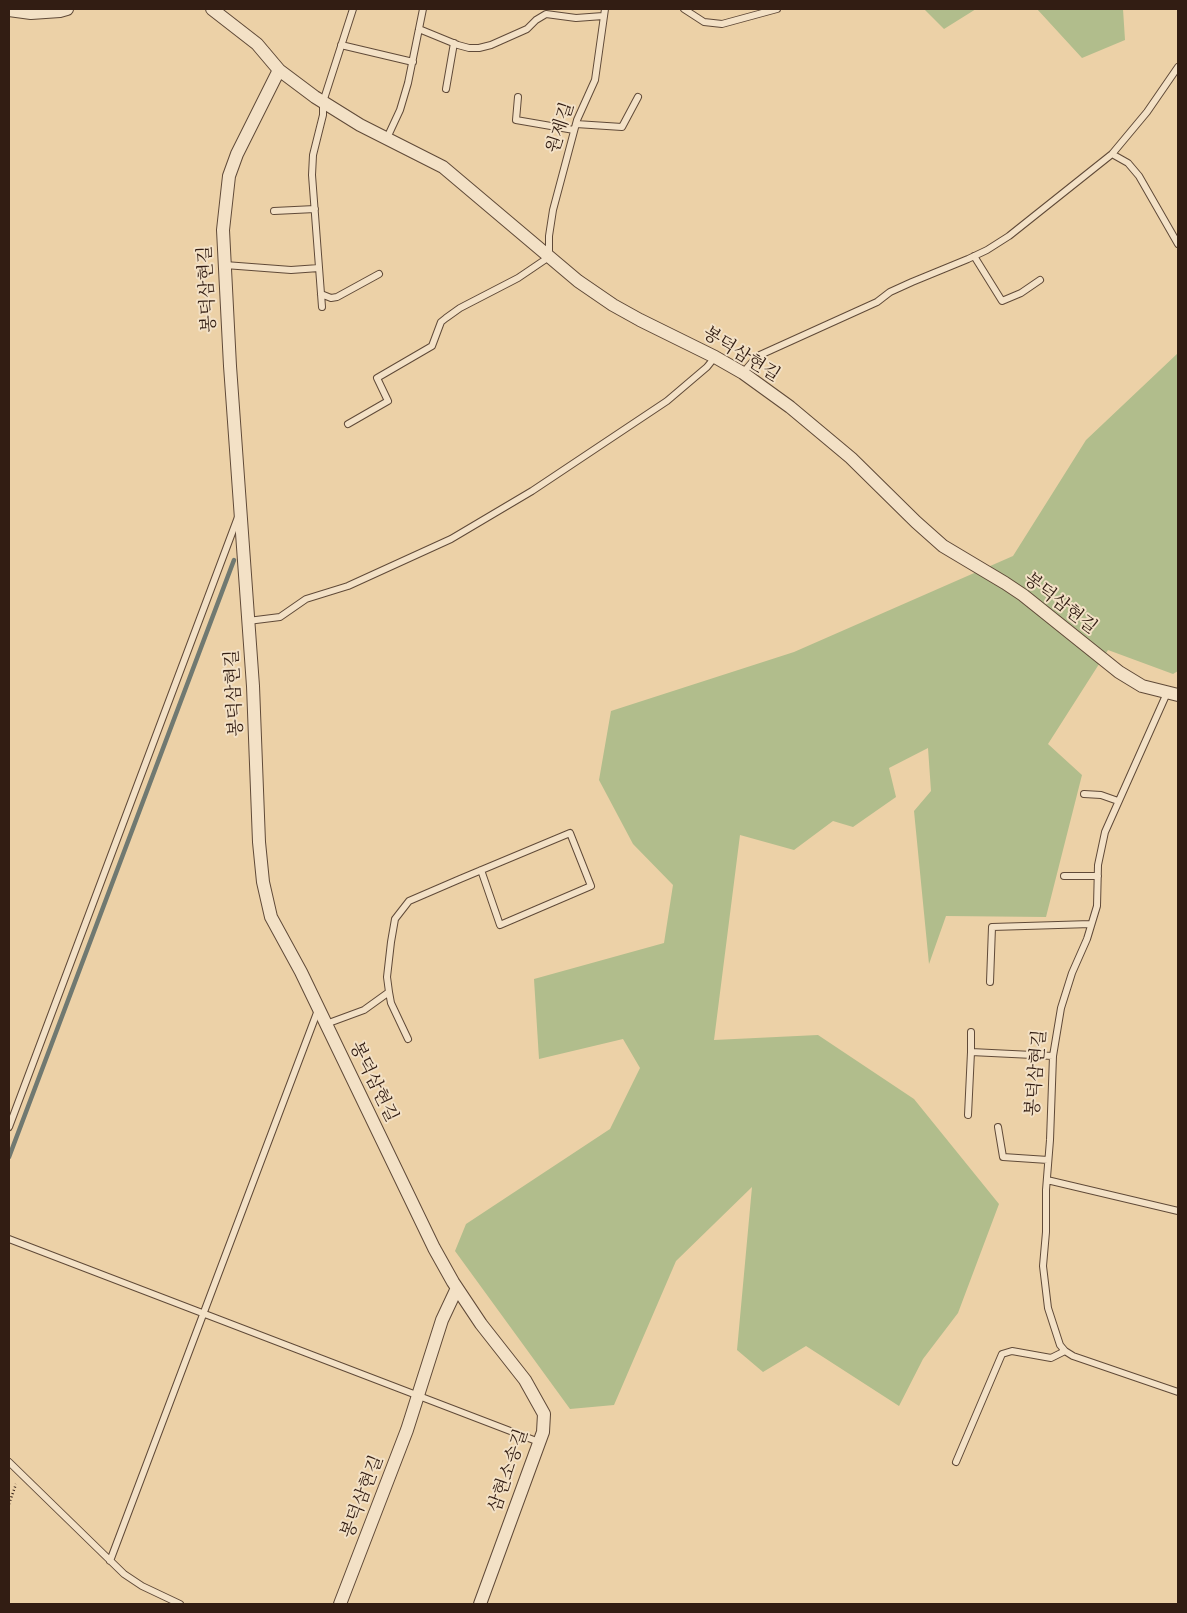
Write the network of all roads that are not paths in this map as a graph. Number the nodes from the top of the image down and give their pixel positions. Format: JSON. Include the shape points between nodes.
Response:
{"nodes":[{"id":1,"x":67,"y":9,"type":"edge"},
{"id":2,"x":212,"y":9,"type":"edge"},
{"id":3,"x":353,"y":9,"type":"edge"},
{"id":4,"x":423,"y":9,"type":"edge"},
{"id":5,"x":604,"y":9,"type":"edge"},
{"id":6,"x":684,"y":9,"type":"edge"},
{"id":7,"x":777,"y":9,"type":"edge"},
{"id":8,"x":9,"y":10,"type":"edge"},
{"id":9,"x":603,"y":16,"type":"junction"},
{"id":10,"x":419,"y":30,"type":"junction"},
{"id":11,"x":454,"y":43,"type":"junction"},
{"id":12,"x":341,"y":45,"type":"junction"},
{"id":13,"x":413,"y":62,"type":"junction"},
{"id":14,"x":1178,"y":67,"type":"edge"},
{"id":15,"x":279,"y":70,"type":"junction"},
{"id":16,"x":446,"y":89,"type":"dead end"},
{"id":17,"x":518,"y":97,"type":"dead end"},
{"id":18,"x":638,"y":97,"type":"dead end"},
{"id":19,"x":323,"y":102,"type":"junction"},
{"id":20,"x":575,"y":127,"type":"junction"},
{"id":21,"x":387,"y":138,"type":"junction"},
{"id":22,"x":1112,"y":154,"type":"junction"},
{"id":23,"x":315,"y":210,"type":"junction"},
{"id":24,"x":274,"y":211,"type":"dead end"},
{"id":25,"x":1178,"y":244,"type":"edge"},
{"id":26,"x":974,"y":256,"type":"junction"},
{"id":27,"x":549,"y":257,"type":"junction"},
{"id":28,"x":225,"y":265,"type":"junction"},
{"id":29,"x":319,"y":268,"type":"junction"},
{"id":30,"x":379,"y":274,"type":"dead end"},
{"id":31,"x":1040,"y":280,"type":"dead end"},
{"id":32,"x":321,"y":294,"type":"junction"},
{"id":33,"x":322,"y":307,"type":"dead end"},
{"id":34,"x":716,"y":357,"type":"junction"},
{"id":35,"x":743,"y":373,"type":"junction"},
{"id":36,"x":348,"y":424,"type":"dead end"},
{"id":37,"x":240,"y":511,"type":"junction"},
{"id":38,"x":248,"y":621,"type":"junction"},
{"id":39,"x":1173,"y":694,"type":"edge"},
{"id":40,"x":1084,"y":794,"type":"dead end"},
{"id":41,"x":1118,"y":801,"type":"junction"},
{"id":42,"x":481,"y":870,"type":"junction"},
{"id":43,"x":1064,"y":876,"type":"dead end"},
{"id":44,"x":1098,"y":876,"type":"junction"},
{"id":45,"x":1091,"y":924,"type":"junction"},
{"id":46,"x":990,"y":982,"type":"dead end"},
{"id":47,"x":389,"y":992,"type":"junction"},
{"id":48,"x":319,"y":1009,"type":"junction"},
{"id":49,"x":326,"y":1024,"type":"junction"},
{"id":50,"x":972,"y":1032,"type":"dead end"},
{"id":51,"x":408,"y":1039,"type":"dead end"},
{"id":52,"x":971,"y":1052,"type":"junction"},
{"id":53,"x":1053,"y":1056,"type":"junction"},
{"id":54,"x":968,"y":1115,"type":"dead end"},
{"id":55,"x":9,"y":1127,"type":"edge"},
{"id":56,"x":998,"y":1127,"type":"dead end"},
{"id":57,"x":1048,"y":1160,"type":"junction"},
{"id":58,"x":1047,"y":1180,"type":"junction"},
{"id":59,"x":1178,"y":1211,"type":"edge"},
{"id":60,"x":9,"y":1238,"type":"edge"},
{"id":61,"x":455,"y":1285,"type":"junction"},
{"id":62,"x":204,"y":1313,"type":"junction"},
{"id":63,"x":1065,"y":1351,"type":"junction"},
{"id":64,"x":1178,"y":1392,"type":"edge"},
{"id":65,"x":419,"y":1396,"type":"junction"},
{"id":66,"x":539,"y":1442,"type":"junction"},
{"id":67,"x":9,"y":1462,"type":"edge"},
{"id":68,"x":956,"y":1462,"type":"dead end"},
{"id":69,"x":110,"y":1561,"type":"junction"},
{"id":70,"x":180,"y":1604,"type":"edge"},
{"id":71,"x":340,"y":1604,"type":"edge"},
{"id":72,"x":480,"y":1604,"type":"edge"}],
"edges":[{"from":1,"to":8,"type":"street","via":[[31,13]]},
{"from":2,"to":15,"type":"street","name":"봉덕삼현길","via":[[257,44]]},
{"from":3,"to":12,"type":"lane"},
{"from":4,"to":10,"type":"lane"},
{"from":5,"to":9,"type":"lane","name":"원제길"},
{"from":6,"to":7,"type":"lane","via":[[704,22],[722,24]]},
{"from":9,"to":11,"type":"lane","via":[[576,18],[546,14],[527,29],[491,45],[469,48]]},
{"from":9,"to":20,"type":"lane","name":"원제길","via":[[595,80]]},
{"from":10,"to":11,"type":"lane"},
{"from":10,"to":13,"type":"lane"},
{"from":11,"to":16,"type":"lane"},
{"from":12,"to":13,"type":"lane"},
{"from":12,"to":19,"type":"lane"},
{"from":13,"to":21,"type":"lane","via":[[400,110]]},
{"from":14,"to":22,"type":"lane"},
{"from":15,"to":19,"type":"street","name":"봉덕삼현길"},
{"from":15,"to":28,"type":"street","name":"봉덕삼현길","via":[[229,176],[223,230]]},
{"from":17,"to":20,"type":"lane","via":[[516,120]]},
{"from":18,"to":20,"type":"lane","via":[[622,127]]},
{"from":19,"to":21,"type":"street","name":"봉덕삼현길"},
{"from":19,"to":23,"type":"lane","via":[[323,116],[313,155]]},
{"from":20,"to":27,"type":"lane","name":"원제길","via":[[553,210]]},
{"from":21,"to":27,"type":"street","name":"봉덕삼현길","via":[[443,167]]},
{"from":22,"to":25,"type":"lane","via":[[1128,163],[1139,176]]},
{"from":22,"to":26,"type":"lane","via":[[1009,236]]},
{"from":23,"to":24,"type":"lane"},
{"from":23,"to":29,"type":"lane"},
{"from":26,"to":31,"type":"lane","via":[[1002,301],[1020,294]]},
{"from":26,"to":35,"type":"lane","via":[[890,292],[877,302],[760,355]]},
{"from":27,"to":34,"type":"street","name":"봉덕삼현길","via":[[613,304]]},
{"from":27,"to":36,"type":"lane","via":[[441,322],[432,346],[377,378],[388,401]]},
{"from":28,"to":29,"type":"lane","via":[[291,270]]},
{"from":28,"to":37,"type":"street","name":"봉덕삼현길"},
{"from":29,"to":32,"type":"lane"},
{"from":30,"to":32,"type":"lane","via":[[332,298]]},
{"from":32,"to":33,"type":"lane"},
{"from":34,"to":35,"type":"street","name":"봉덕삼현길"},
{"from":34,"to":38,"type":"lane","via":[[667,401],[451,540],[348,586],[306,599],[280,617]]},
{"from":35,"to":39,"type":"street","name":"봉덕삼현길","via":[[852,458],[943,546],[1011,587],[1119,672],[1142,686]]},
{"from":37,"to":38,"type":"street","name":"봉덕삼현길"},
{"from":37,"to":55,"type":"lane"},
{"from":38,"to":48,"type":"street","name":"봉덕삼현길","via":[[263,882],[272,917]]},
{"from":39,"to":41,"type":"lane","name":"봉덕삼현길"},
{"from":40,"to":41,"type":"lane"},
{"from":41,"to":44,"type":"lane","name":"봉덕삼현길","via":[[1105,832]]},
{"from":42,"to":42,"type":"lane","via":[[570,833],[591,886],[500,925]]},
{"from":42,"to":47,"type":"lane","via":[[409,900],[395,919],[387,977]]},
{"from":43,"to":44,"type":"lane"},
{"from":44,"to":45,"type":"lane","name":"봉덕삼현길","via":[[1097,906]]},
{"from":45,"to":46,"type":"lane","via":[[992,927]]},
{"from":45,"to":53,"type":"lane","name":"봉덕삼현길","via":[[1061,1008]]},
{"from":47,"to":49,"type":"lane","via":[[364,1010]]},
{"from":47,"to":51,"type":"lane"},
{"from":48,"to":49,"type":"street","name":"봉덕삼현길"},
{"from":48,"to":62,"type":"lane"},
{"from":49,"to":61,"type":"street","name":"봉덕삼현길"},
{"from":50,"to":52,"type":"lane"},
{"from":52,"to":53,"type":"lane"},
{"from":52,"to":54,"type":"lane"},
{"from":53,"to":57,"type":"lane","name":"봉덕삼현길"},
{"from":56,"to":57,"type":"lane","via":[[1003,1157]]},
{"from":57,"to":58,"type":"lane","name":"봉덕삼현길"},
{"from":58,"to":59,"type":"lane"},
{"from":58,"to":63,"type":"lane","name":"봉덕삼현길","via":[[1043,1266],[1048,1308]]},
{"from":60,"to":62,"type":"lane"},
{"from":61,"to":65,"type":"street","name":"봉덕삼현길"},
{"from":61,"to":66,"type":"street","name":"삼현소송길","via":[[525,1380],[544,1414]]},
{"from":62,"to":65,"type":"lane"},
{"from":62,"to":69,"type":"lane"},
{"from":63,"to":64,"type":"lane"},
{"from":63,"to":68,"type":"lane","via":[[1051,1358],[1012,1350],[1002,1354]]},
{"from":65,"to":66,"type":"lane"},
{"from":65,"to":71,"type":"street","name":"봉덕삼현길"},
{"from":66,"to":72,"type":"street","name":"삼현소송길"},
{"from":67,"to":69,"type":"lane"},
{"from":69,"to":70,"type":"lane","via":[[142,1586]]}]}
